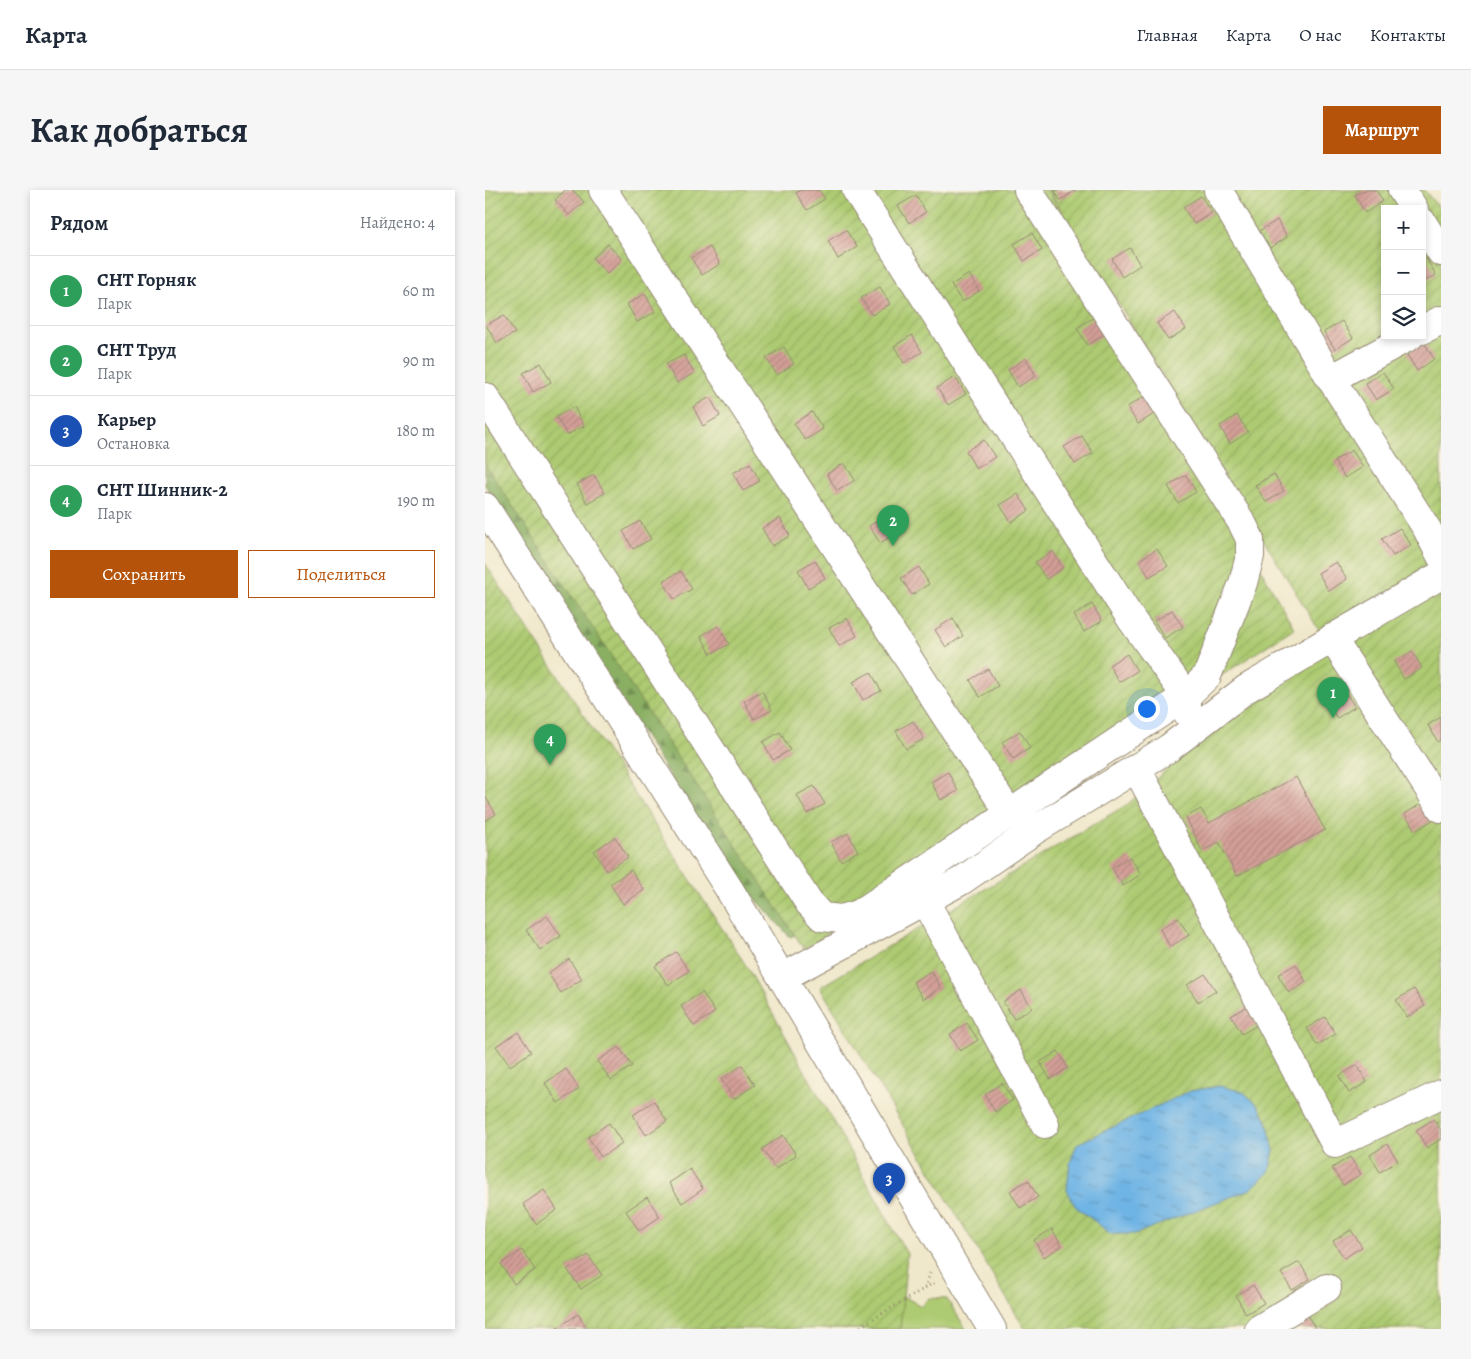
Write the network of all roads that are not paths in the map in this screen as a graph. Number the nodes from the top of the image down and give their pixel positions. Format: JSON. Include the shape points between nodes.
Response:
{"nodes":[{"id":1,"x":603,"y":190,"type":"edge"},
{"id":2,"x":856,"y":190,"type":"edge"},
{"id":3,"x":1028,"y":190,"type":"edge"},
{"id":4,"x":1218,"y":190,"type":"edge"},
{"id":5,"x":1402,"y":190,"type":"edge"},
{"id":6,"x":1411,"y":205,"type":"edge"},
{"id":7,"x":1426,"y":228,"type":"edge"},
{"id":8,"x":1441,"y":252,"type":"edge"},
{"id":9,"x":1441,"y":320,"type":"edge"},
{"id":10,"x":1426,"y":328,"type":"edge"},
{"id":11,"x":1403,"y":340,"type":"edge"},
{"id":12,"x":1331,"y":379,"type":"junction"},
{"id":13,"x":485,"y":397,"type":"edge"},
{"id":14,"x":485,"y":507,"type":"edge"},
{"id":15,"x":1441,"y":556,"type":"edge"},
{"id":16,"x":1441,"y":575,"type":"edge"},
{"id":17,"x":1332,"y":638,"type":"junction"},
{"id":18,"x":1186,"y":696,"type":"junction"},
{"id":19,"x":1191,"y":732,"type":"junction"},
{"id":20,"x":1137,"y":769,"type":"junction"},
{"id":21,"x":1441,"y":808,"type":"edge"},
{"id":22,"x":1009,"y":813,"type":"junction"},
{"id":23,"x":925,"y":901,"type":"junction"},
{"id":24,"x":783,"y":977,"type":"junction"},
{"id":25,"x":1441,"y":1094,"type":"edge"},
{"id":26,"x":1045,"y":1124,"type":"dead end"},
{"id":27,"x":1327,"y":1288,"type":"dead end"},
{"id":28,"x":992,"y":1329,"type":"edge"},
{"id":29,"x":1259,"y":1329,"type":"edge"}],
"edges":[{"from":1,"to":22,"type":"street"},
{"from":2,"to":18,"type":"street","via":[[1126,611]]},
{"from":3,"to":18,"type":"street","via":[[1242,523],[1249,539],[1250,556],[1243,583],[1207,676]]},
{"from":4,"to":12,"type":"street"},
{"from":5,"to":6,"type":"street"},
{"from":7,"to":8,"type":"street"},
{"from":9,"to":10,"type":"street"},
{"from":11,"to":12,"type":"street"},
{"from":12,"to":15,"type":"street"},
{"from":13,"to":22,"type":"street","via":[[809,903],[822,917],[841,919],[859,914]]},
{"from":14,"to":24,"type":"street"},
{"from":16,"to":17,"type":"street"},
{"from":17,"to":19,"type":"street","via":[[1246,689]]},
{"from":17,"to":21,"type":"street"},
{"from":18,"to":19,"type":"street"},
{"from":18,"to":22,"type":"street"},
{"from":19,"to":20,"type":"street"},
{"from":20,"to":23,"type":"street"},
{"from":20,"to":25,"type":"street","via":[[1335,1144]]},
{"from":23,"to":24,"type":"street"},
{"from":23,"to":26,"type":"street"},
{"from":24,"to":28,"type":"street"},
{"from":27,"to":29,"type":"street"}]}
